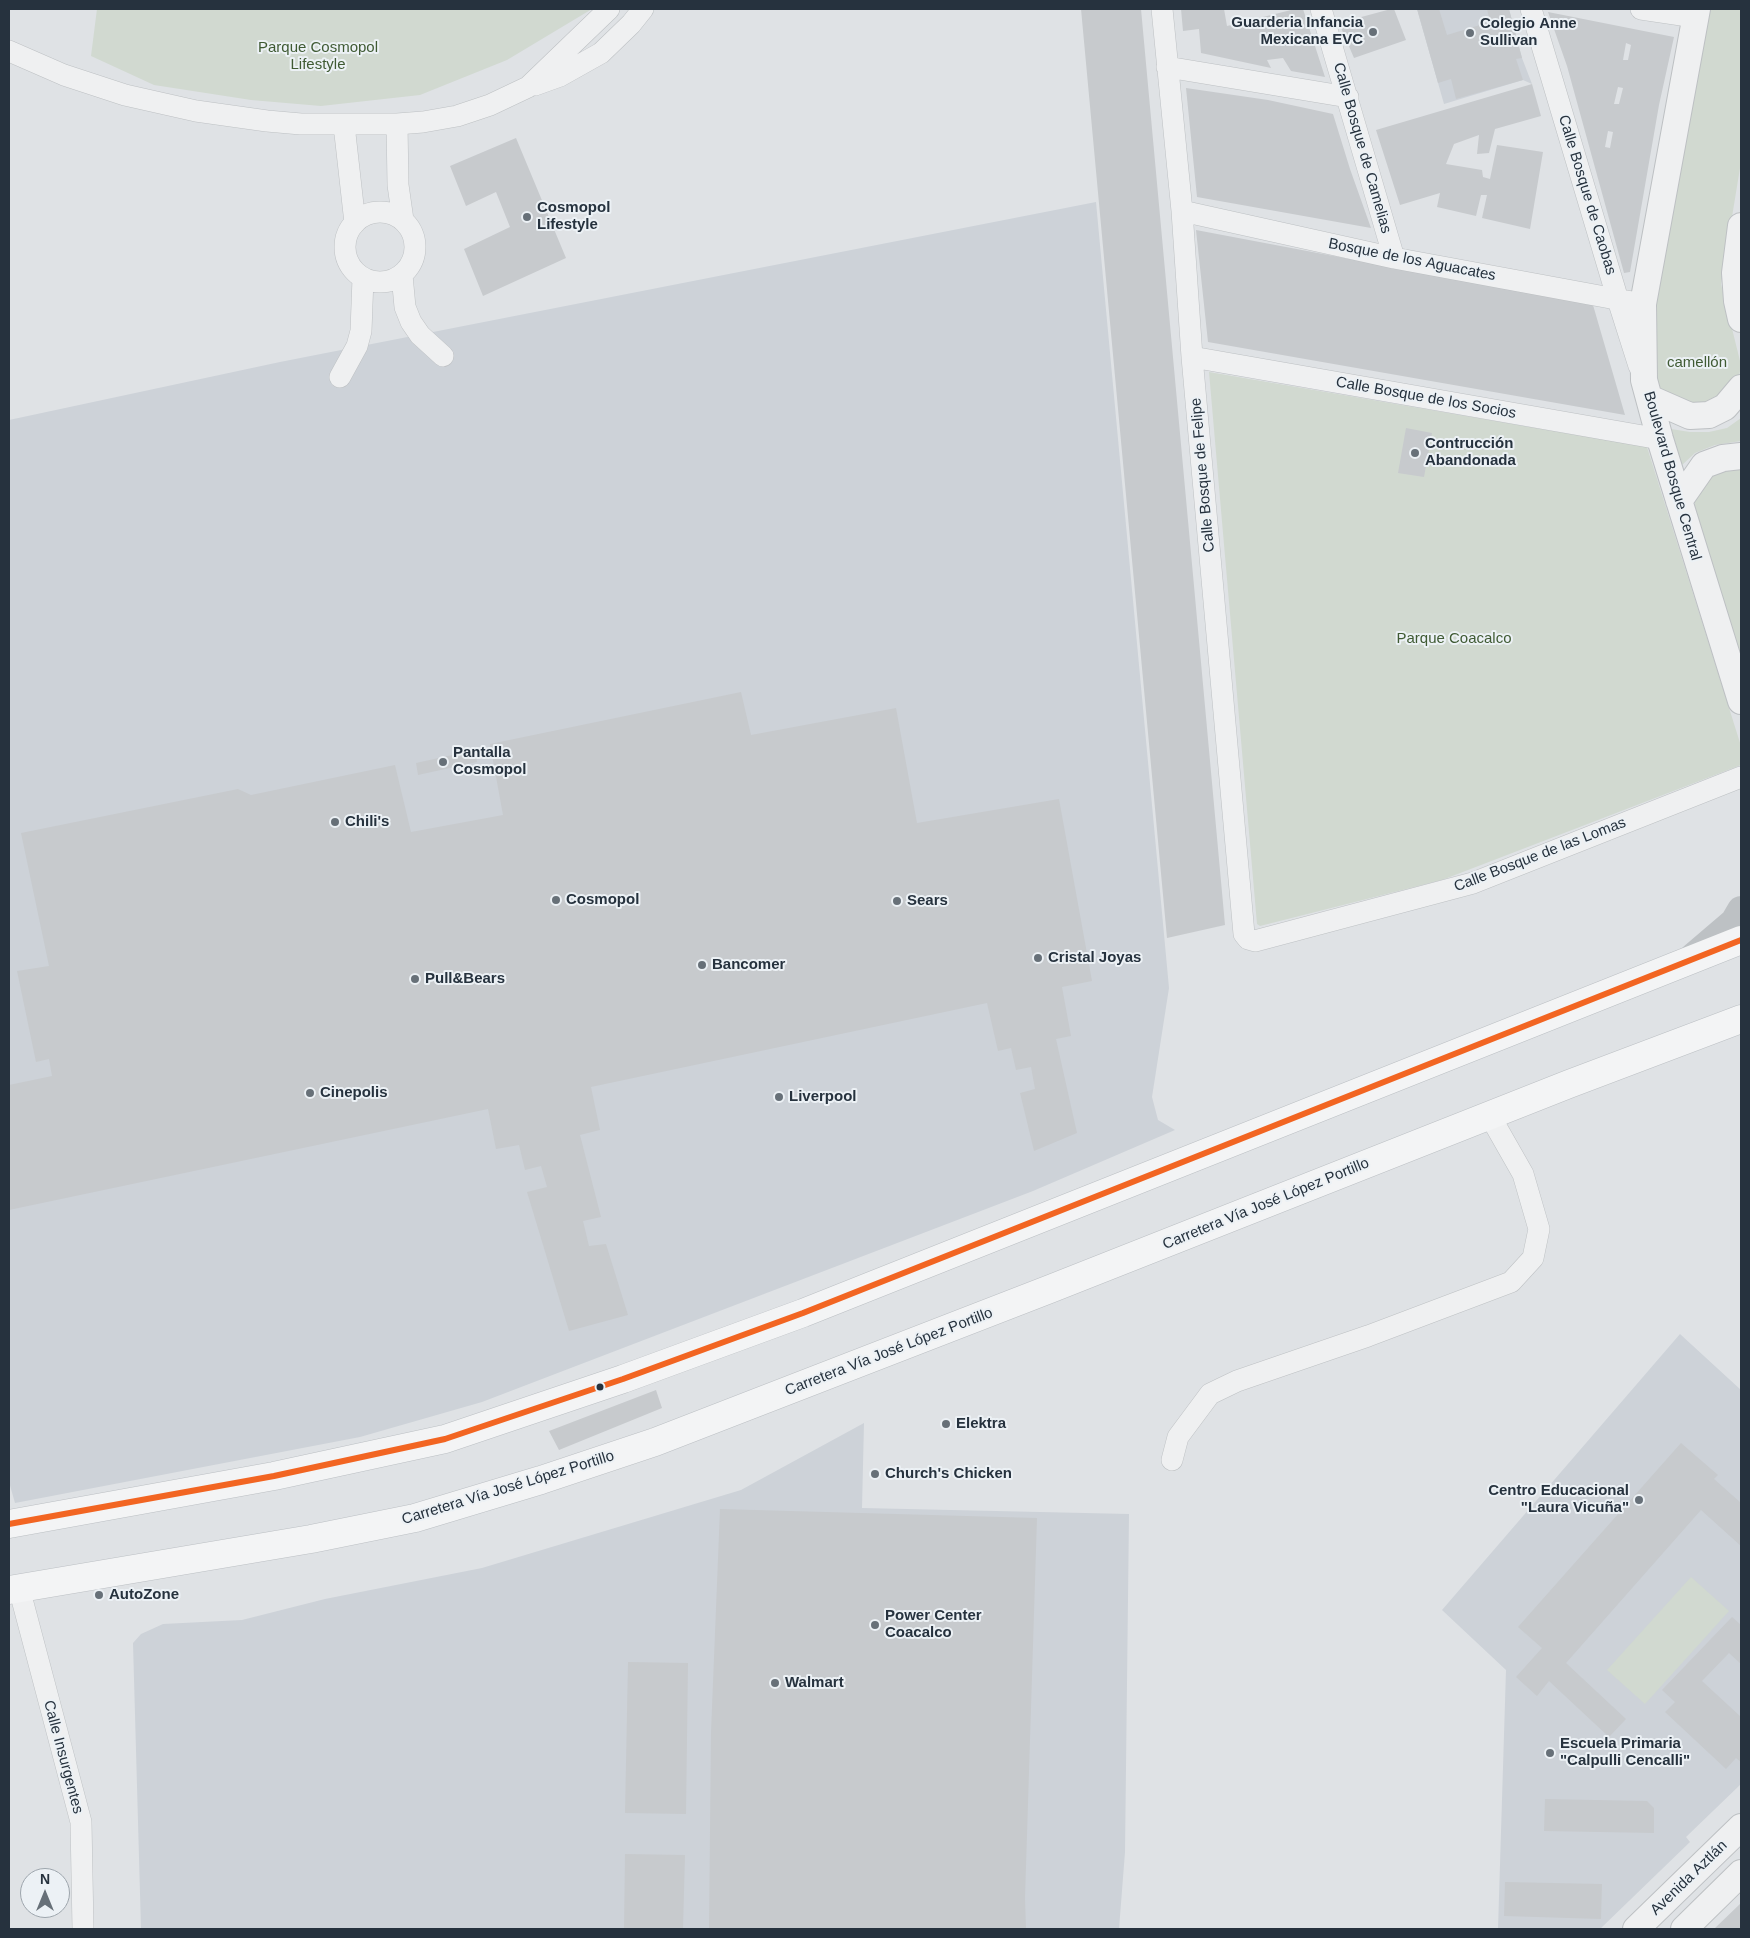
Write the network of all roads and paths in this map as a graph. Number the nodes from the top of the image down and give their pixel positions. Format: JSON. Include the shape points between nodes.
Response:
{"nodes":[{"id":1,"x":609,"y":9,"type":"edge"},
{"id":2,"x":643,"y":9,"type":"edge"},
{"id":3,"x":1162,"y":9,"type":"edge"},
{"id":4,"x":1323,"y":9,"type":"edge"},
{"id":5,"x":1531,"y":9,"type":"edge"},
{"id":6,"x":1641,"y":9,"type":"edge"},
{"id":7,"x":1696,"y":13,"type":"edge"},
{"id":8,"x":9,"y":51,"type":"edge"},
{"id":9,"x":1167,"y":67,"type":"junction"},
{"id":10,"x":528,"y":87,"type":"junction"},
{"id":11,"x":1348,"y":97,"type":"junction"},
{"id":12,"x":397,"y":124,"type":"junction"},
{"id":13,"x":344,"y":126,"type":"junction"},
{"id":14,"x":1182,"y":211,"type":"junction"},
{"id":15,"x":403,"y":220,"type":"junction"},
{"id":16,"x":354,"y":223,"type":"junction"},
{"id":17,"x":1741,"y":226,"type":"edge"},
{"id":18,"x":1394,"y":258,"type":"junction"},
{"id":19,"x":402,"y":275,"type":"junction"},
{"id":20,"x":363,"y":278,"type":"junction"},
{"id":21,"x":1618,"y":300,"type":"junction"},
{"id":22,"x":1643,"y":304,"type":"junction"},
{"id":23,"x":1740,"y":307,"type":"edge"},
{"id":24,"x":442,"y":356,"type":"dead end"},
{"id":25,"x":1192,"y":357,"type":"junction"},
{"id":26,"x":340,"y":377,"type":"dead end"},
{"id":27,"x":1741,"y":388,"type":"edge"},
{"id":28,"x":1647,"y":389,"type":"junction"},
{"id":29,"x":1660,"y":439,"type":"junction"},
{"id":30,"x":1741,"y":456,"type":"edge"},
{"id":31,"x":1679,"y":500,"type":"junction"},
{"id":32,"x":1741,"y":701,"type":"edge"},
{"id":33,"x":1741,"y":778,"type":"edge"},
{"id":34,"x":1741,"y":910,"type":"edge"},
{"id":35,"x":1248,"y":940,"type":"joint"},
{"id":36,"x":1741,"y":940,"type":"edge"},
{"id":37,"x":1689,"y":960,"type":"junction"},
{"id":38,"x":1741,"y":1019,"type":"edge"},
{"id":39,"x":1490,"y":1116,"type":"junction"},
{"id":40,"x":1172,"y":1460,"type":"dead end"},
{"id":41,"x":9,"y":1524,"type":"edge"},
{"id":42,"x":14,"y":1589,"type":"edge"},
{"id":43,"x":1741,"y":1827,"type":"edge"},
{"id":44,"x":1741,"y":1873,"type":"edge"},
{"id":45,"x":83,"y":1929,"type":"edge"},
{"id":46,"x":1638,"y":1929,"type":"edge"},
{"id":47,"x":1684,"y":1929,"type":"edge"}],
"edges":[{"from":1,"to":10,"type":"street"},
{"from":2,"to":10,"type":"street","via":[[601,53],[560,76]]},
{"from":3,"to":9,"type":"street","name":"Calle Bosque de Felipe"},
{"from":4,"to":11,"type":"street","name":"Calle Bosque de Camelias"},
{"from":5,"to":21,"type":"street","name":"Calle Bosque de Caobas"},
{"from":6,"to":7,"type":"street"},
{"from":7,"to":22,"type":"street","name":"Boulevard Bosque Central"},
{"from":8,"to":13,"type":"street","via":[[64,75],[196,111],[267,121]]},
{"from":9,"to":11,"type":"street"},
{"from":9,"to":14,"type":"street","name":"Calle Bosque de Felipe"},
{"from":10,"to":12,"type":"street","via":[[457,116]]},
{"from":11,"to":18,"type":"street","name":"Calle Bosque de Camelias"},
{"from":12,"to":13,"type":"street"},
{"from":12,"to":15,"type":"street","via":[[398,185]]},
{"from":13,"to":16,"type":"street"},
{"from":14,"to":18,"type":"street","name":"Bosque de los Aguacates"},
{"from":14,"to":25,"type":"street","name":"Calle Bosque de Felipe"},
{"from":15,"to":16,"type":"street","via":[[381,211],[370,213]]},
{"from":15,"to":19,"type":"street","via":[[413,234],[416,251]]},
{"from":16,"to":20,"type":"street","via":[[344,249],[353,271]]},
{"from":17,"to":23,"type":"street","via":[[1735,273]]},
{"from":18,"to":21,"type":"street","name":"Bosque de los Aguacates"},
{"from":19,"to":20,"type":"street","via":[[386,282]]},
{"from":19,"to":24,"type":"street","via":[[405,307],[411,322]]},
{"from":20,"to":26,"type":"street","via":[[361,331],[357,346]]},
{"from":21,"to":22,"type":"street","name":"Bosque de los Aguacates"},
{"from":21,"to":28,"type":"street","name":"Calle Bosque de Caobas"},
{"from":22,"to":28,"type":"street","name":"Boulevard Bosque Central"},
{"from":25,"to":29,"type":"street","name":"Calle Bosque de los Socios"},
{"from":25,"to":35,"type":"street","name":"Calle Bosque de Felipe","via":[[1243,924]]},
{"from":27,"to":28,"type":"street","via":[[1725,407],[1709,415],[1690,416]]},
{"from":28,"to":29,"type":"street","name":"Boulevard Bosque Central"},
{"from":29,"to":31,"type":"street","name":"Boulevard Bosque Central"},
{"from":30,"to":31,"type":"street","via":[[1704,465]]},
{"from":31,"to":32,"type":"street","name":"Boulevard Bosque Central"},
{"from":33,"to":35,"type":"street","name":"Calle Bosque de las Lomas","via":[[1473,883],[1255,941]]},
{"from":34,"to":37,"type":"main road","via":[[1734,922]]},
{"from":36,"to":37,"type":"main road"},
{"from":37,"to":41,"type":"main road","via":[[802,1313],[445,1439],[274,1476]]},
{"from":38,"to":39,"type":"main road","name":"Carretera Vía José López Portillo"},
{"from":39,"to":40,"type":"street","via":[[1523,1174],[1538,1229],[1533,1258],[1511,1282],[1237,1381],[1210,1394],[1178,1437]]},
{"from":39,"to":42,"type":"main road","name":"Carretera Vía José López Portillo","via":[[655,1442],[541,1480],[415,1518],[330,1536]]},
{"from":42,"to":45,"type":"street","name":"Calle Insurgentes","via":[[81,1822]]},
{"from":43,"to":46,"type":"street","name":"Avenida Aztlán"},
{"from":44,"to":47,"type":"street"}]}
